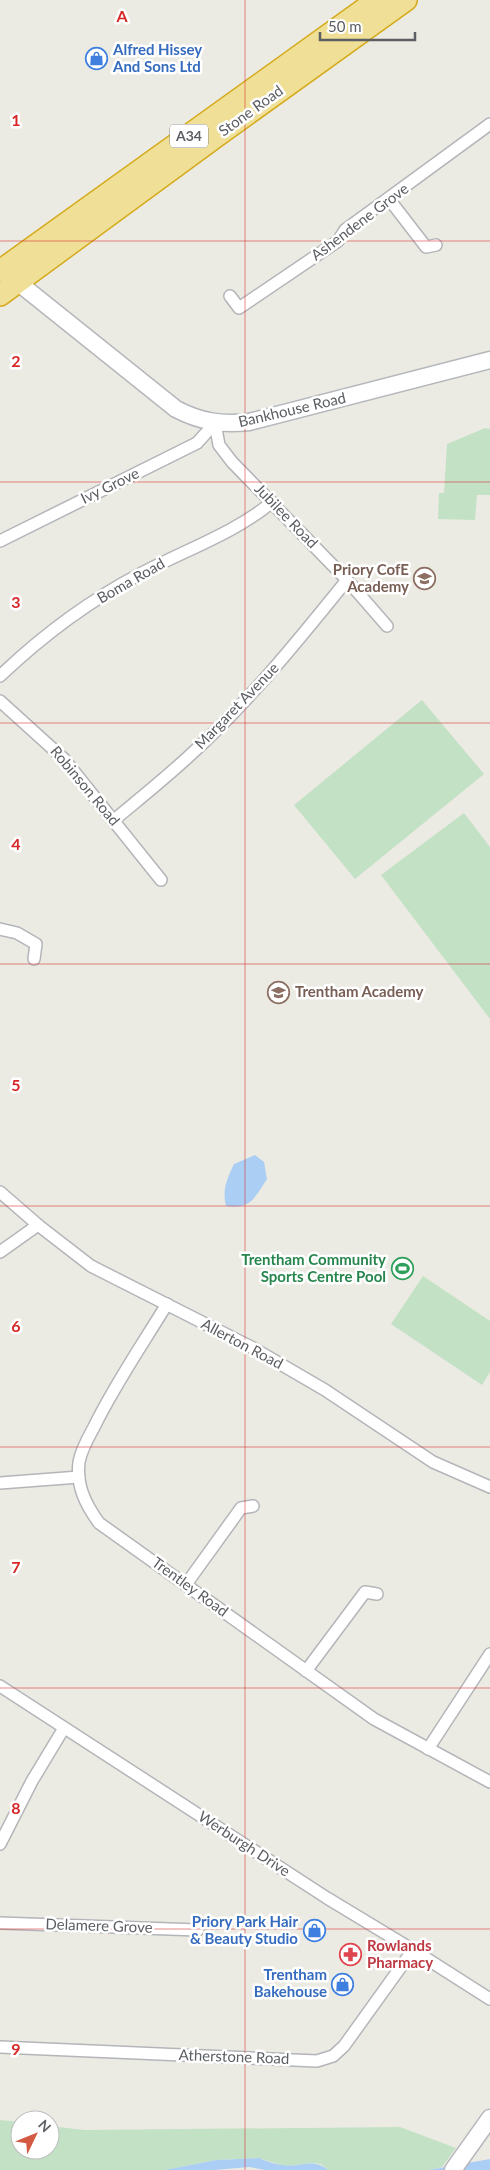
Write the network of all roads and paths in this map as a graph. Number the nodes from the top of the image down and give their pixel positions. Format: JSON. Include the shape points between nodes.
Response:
{"nodes":[{"id":1,"x":377,"y":0,"type":"edge"},
{"id":2,"x":406,"y":0,"type":"edge"},
{"id":3,"x":490,"y":124,"type":"edge"},
{"id":4,"x":389,"y":199,"type":"junction"},
{"id":5,"x":428,"y":250,"type":"dead end"},
{"id":6,"x":5,"y":279,"type":"edge"},
{"id":7,"x":230,"y":296,"type":"dead end"},
{"id":8,"x":490,"y":360,"type":"edge"},
{"id":9,"x":214,"y":423,"type":"junction"},
{"id":10,"x":272,"y":502,"type":"junction"},
{"id":11,"x":0,"y":541,"type":"edge"},
{"id":12,"x":347,"y":580,"type":"junction"},
{"id":13,"x":387,"y":626,"type":"dead end"},
{"id":14,"x":0,"y":676,"type":"edge"},
{"id":15,"x":0,"y":701,"type":"edge"},
{"id":16,"x":114,"y":820,"type":"junction"},
{"id":17,"x":161,"y":880,"type":"dead end"},
{"id":18,"x":0,"y":929,"type":"edge"},
{"id":19,"x":46,"y":938,"type":"dead end"},
{"id":20,"x":36,"y":944,"type":"junction"},
{"id":21,"x":34,"y":959,"type":"dead end"},
{"id":22,"x":0,"y":1192,"type":"edge"},
{"id":23,"x":38,"y":1225,"type":"junction"},
{"id":24,"x":0,"y":1252,"type":"edge"},
{"id":25,"x":167,"y":1304,"type":"junction"},
{"id":26,"x":79,"y":1477,"type":"junction"},
{"id":27,"x":0,"y":1483,"type":"edge"},
{"id":28,"x":490,"y":1487,"type":"edge"},
{"id":29,"x":236,"y":1496,"type":"dead end"},
{"id":30,"x":253,"y":1506,"type":"dead end"},
{"id":31,"x":240,"y":1508,"type":"junction"},
{"id":32,"x":186,"y":1583,"type":"junction"},
{"id":33,"x":377,"y":1594,"type":"dead end"},
{"id":34,"x":490,"y":1654,"type":"edge"},
{"id":35,"x":306,"y":1671,"type":"junction"},
{"id":36,"x":0,"y":1686,"type":"edge"},
{"id":37,"x":64,"y":1728,"type":"junction"},
{"id":38,"x":428,"y":1749,"type":"junction"},
{"id":39,"x":490,"y":1782,"type":"edge"},
{"id":40,"x":0,"y":1844,"type":"edge"},
{"id":41,"x":0,"y":1923,"type":"edge"},
{"id":42,"x":198,"y":1930,"type":"dead end"},
{"id":43,"x":413,"y":1950,"type":"junction"},
{"id":44,"x":490,"y":1999,"type":"edge"},
{"id":45,"x":0,"y":2047,"type":"edge"},
{"id":46,"x":490,"y":2118,"type":"edge"},
{"id":47,"x":456,"y":2167,"type":"edge"}],
"edges":[{"from":1,"to":6,"type":"highway","name":"Stone Road","number":"A34"},
{"from":2,"to":6,"type":"highway","name":"Stone Road","number":"A34"},
{"from":3,"to":4,"type":"street","name":"Ashendene Grove"},
{"from":4,"to":5,"type":"street"},
{"from":4,"to":7,"type":"street","name":"Ashendene Grove","via":[[346,230],[338,241],[239,308]]},
{"from":6,"to":9,"type":"street","name":"Bankhouse Road","via":[[176,410]]},
{"from":8,"to":9,"type":"street","name":"Bankhouse Road","via":[[249,422]]},
{"from":9,"to":10,"type":"street","name":"Jubilee Road","via":[[219,445]]},
{"from":9,"to":11,"type":"street","name":"Ivy Grove","via":[[197,443]]},
{"from":10,"to":12,"type":"street","name":"Jubilee Road"},
{"from":10,"to":14,"type":"street","name":"Boma Road","via":[[254,517],[100,597]]},
{"from":12,"to":13,"type":"street","name":"Jubilee Road"},
{"from":12,"to":16,"type":"street","name":"Margaret Avenue","via":[[279,664],[245,700],[188,758]]},
{"from":15,"to":16,"type":"street","name":"Robinson Road","via":[[64,759]]},
{"from":16,"to":17,"type":"street","name":"Robinson Road"},
{"from":18,"to":20,"type":"street","via":[[17,933]]},
{"from":19,"to":20,"type":"street"},
{"from":20,"to":21,"type":"street"},
{"from":22,"to":23,"type":"street","name":"Allerton Road"},
{"from":23,"to":24,"type":"street"},
{"from":23,"to":25,"type":"street","name":"Allerton Road","via":[[91,1266]]},
{"from":25,"to":26,"type":"street","name":"Trentley Road","via":[[106,1401],[79,1460]]},
{"from":25,"to":28,"type":"street","name":"Allerton Road","via":[[325,1390],[433,1462]]},
{"from":26,"to":27,"type":"street"},
{"from":26,"to":32,"type":"street","name":"Trentley Road","via":[[88,1508],[99,1523]]},
{"from":29,"to":31,"type":"street"},
{"from":30,"to":31,"type":"street"},
{"from":31,"to":32,"type":"street"},
{"from":32,"to":35,"type":"street","name":"Trentley Road"},
{"from":33,"to":35,"type":"street","via":[[362,1588]]},
{"from":34,"to":38,"type":"street"},
{"from":35,"to":38,"type":"street","name":"Trentley Road","via":[[374,1719]]},
{"from":36,"to":37,"type":"street","name":"Werburgh Drive"},
{"from":37,"to":40,"type":"street"},
{"from":37,"to":43,"type":"street","name":"Werburgh Drive"},
{"from":38,"to":39,"type":"street","name":"Trentley Road"},
{"from":41,"to":42,"type":"street","name":"Delamere Grove"},
{"from":43,"to":44,"type":"street","name":"Werburgh Drive"},
{"from":43,"to":45,"type":"street","name":"Atherstone Road","via":[[344,2046],[333,2056],[317,2061]]},
{"from":46,"to":47,"type":"street"}]}
